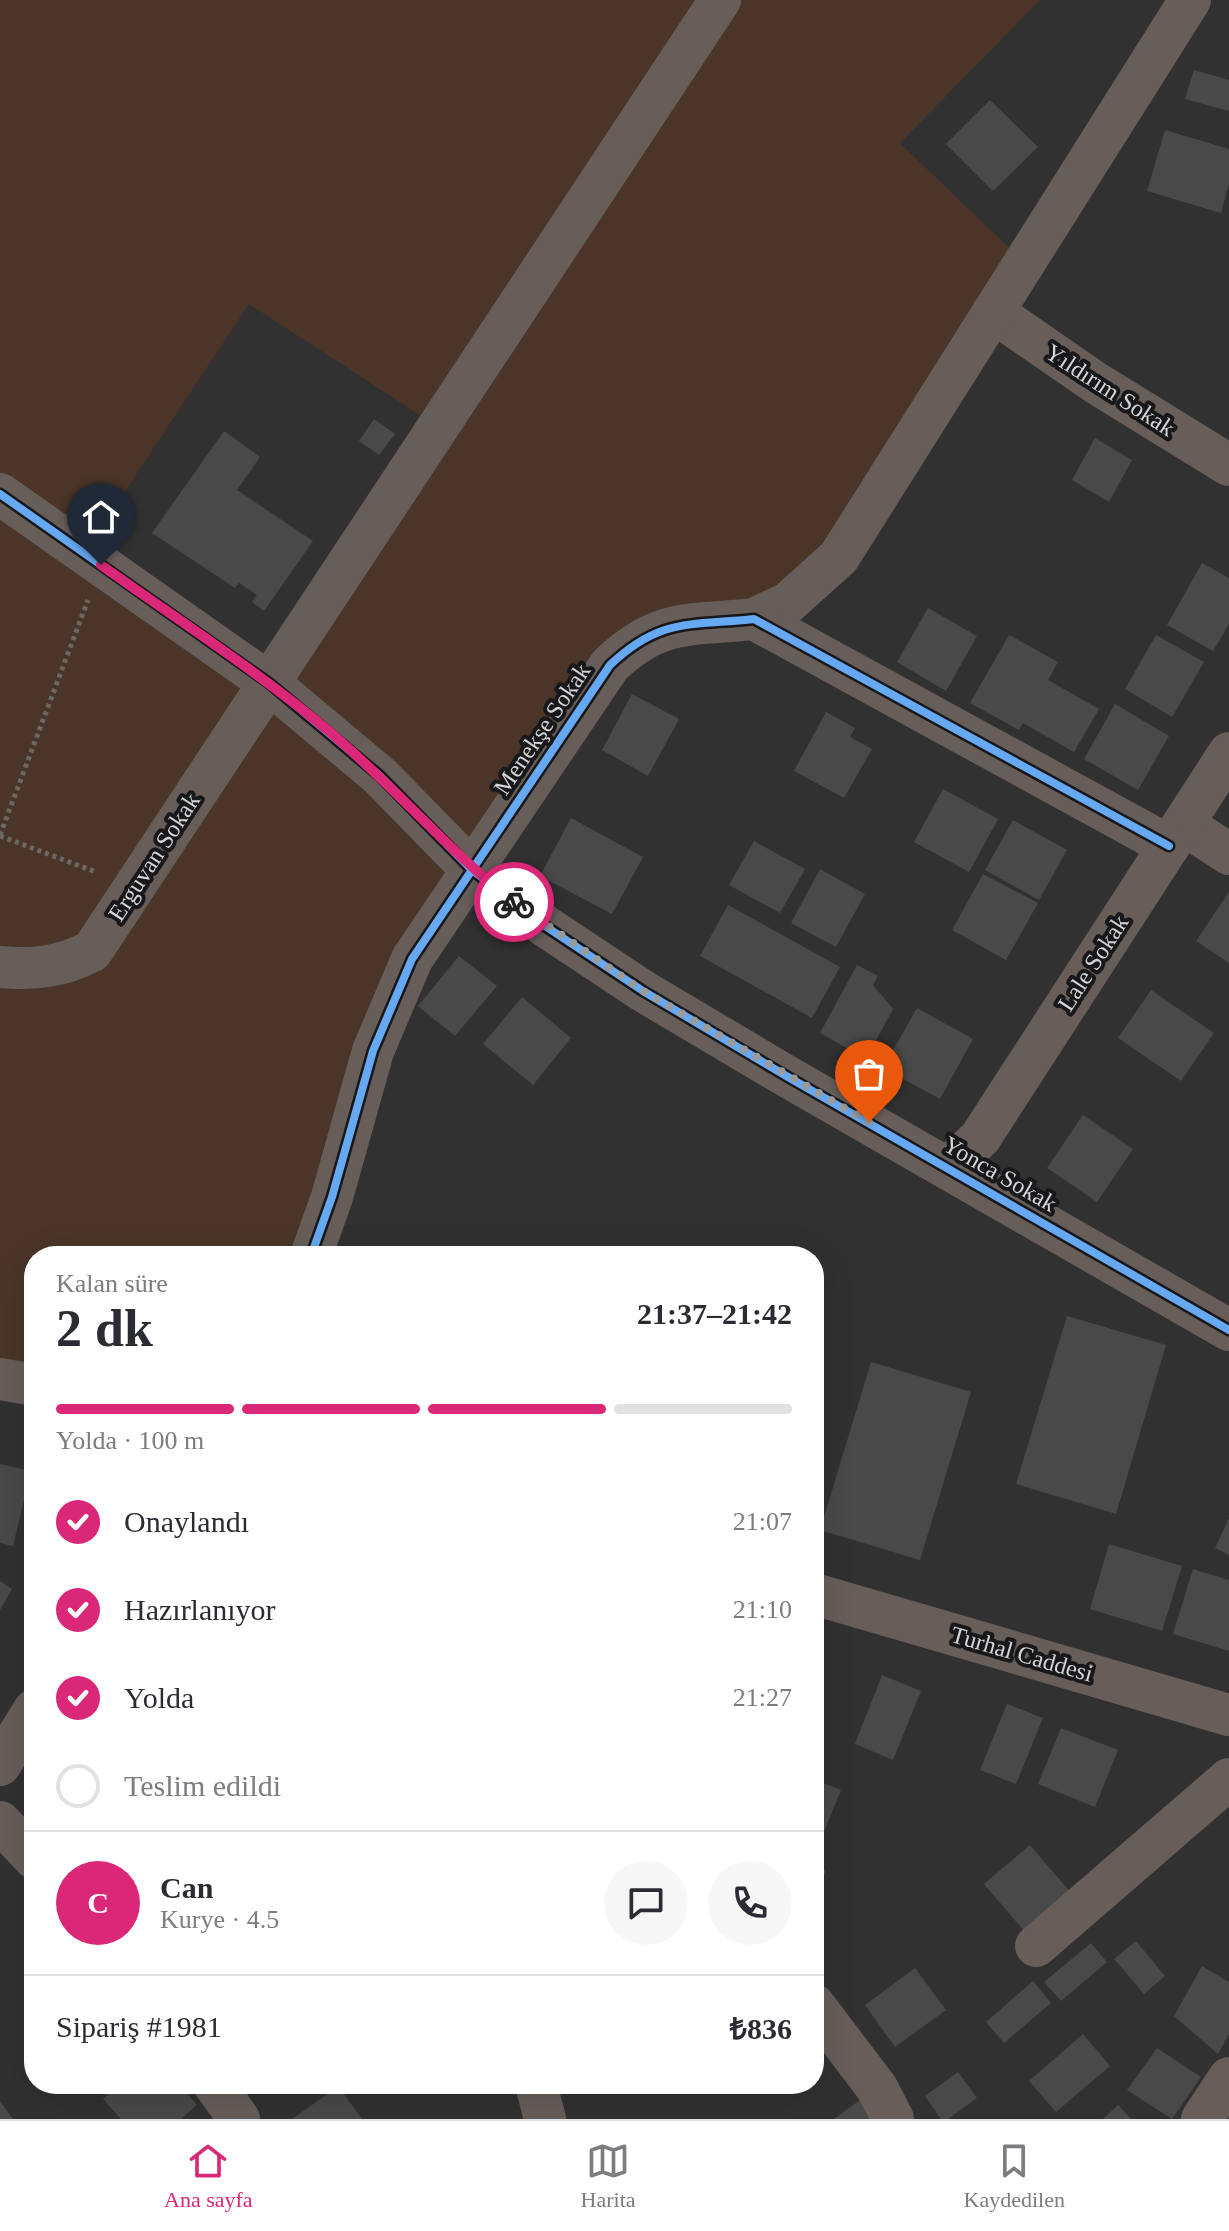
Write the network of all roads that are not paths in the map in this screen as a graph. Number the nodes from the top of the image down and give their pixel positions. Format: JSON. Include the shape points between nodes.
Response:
{"nodes":[{"id":1,"x":720,"y":0,"type":"edge"},
{"id":2,"x":1190,"y":0,"type":"edge"},
{"id":3,"x":993,"y":312,"type":"junction"},
{"id":4,"x":1229,"y":465,"type":"edge"},
{"id":5,"x":0,"y":494,"type":"edge"},
{"id":6,"x":754,"y":619,"type":"junction"},
{"id":7,"x":269,"y":683,"type":"junction"},
{"id":8,"x":1229,"y":753,"type":"edge"},
{"id":9,"x":1176,"y":835,"type":"junction"},
{"id":10,"x":1229,"y":854,"type":"edge"},
{"id":11,"x":471,"y":869,"type":"junction"},
{"id":12,"x":0,"y":967,"type":"edge"},
{"id":13,"x":949,"y":1167,"type":"junction"},
{"id":14,"x":315,"y":1246,"type":"edge"},
{"id":15,"x":1229,"y":1330,"type":"edge"},
{"id":16,"x":0,"y":1379,"type":"edge"},
{"id":17,"x":24,"y":1383,"type":"edge"},
{"id":18,"x":824,"y":1597,"type":"edge"},
{"id":19,"x":1229,"y":1715,"type":"edge"},
{"id":20,"x":24,"y":1726,"type":"edge"},
{"id":21,"x":0,"y":1765,"type":"edge"},
{"id":22,"x":1229,"y":1779,"type":"edge"},
{"id":23,"x":0,"y":1822,"type":"edge"},
{"id":24,"x":24,"y":1847,"type":"edge"},
{"id":25,"x":1036,"y":1946,"type":"dead end"},
{"id":26,"x":824,"y":2018,"type":"edge"},
{"id":27,"x":1229,"y":2078,"type":"edge"},
{"id":28,"x":221,"y":2094,"type":"edge"},
{"id":29,"x":539,"y":2094,"type":"edge"},
{"id":30,"x":239,"y":2119,"type":"edge"},
{"id":31,"x":545,"y":2119,"type":"edge"},
{"id":32,"x":893,"y":2119,"type":"edge"},
{"id":33,"x":1202,"y":2119,"type":"edge"}],
"edges":[{"from":1,"to":7,"type":"street","name":"Erguvan Sokak"},
{"from":2,"to":3,"type":"street"},
{"from":3,"to":4,"type":"street","name":"Yıldırım Sokak"},
{"from":3,"to":6,"type":"street","via":[[839,557],[788,603]]},
{"from":5,"to":7,"type":"street","name":"Yonca Sokak"},
{"from":6,"to":9,"type":"street"},
{"from":6,"to":11,"type":"street","name":"Menekşe Sokak","via":[[682,624],[633,644],[610,665]]},
{"from":7,"to":11,"type":"street","name":"Yonca Sokak","via":[[380,776]]},
{"from":7,"to":12,"type":"street","name":"Erguvan Sokak","via":[[92,951],[48,968]]},
{"from":8,"to":9,"type":"street","name":"Lale Sokak"},
{"from":9,"to":10,"type":"street"},
{"from":9,"to":13,"type":"street","name":"Lale Sokak","via":[[980,1138]]},
{"from":11,"to":13,"type":"street","name":"Yonca Sokak","via":[[643,991]]},
{"from":11,"to":14,"type":"street","name":"Menekşe Sokak","via":[[412,959],[383,1021]]},
{"from":13,"to":15,"type":"street","name":"Yonca Sokak"},
{"from":16,"to":17,"type":"street"},
{"from":18,"to":19,"type":"street","name":"Turhal Caddesi"},
{"from":20,"to":21,"type":"street"},
{"from":22,"to":25,"type":"street"},
{"from":23,"to":24,"type":"street"},
{"from":26,"to":32,"type":"street","via":[[877,2088]]},
{"from":27,"to":33,"type":"street"},
{"from":28,"to":30,"type":"street"},
{"from":29,"to":31,"type":"street"}]}
